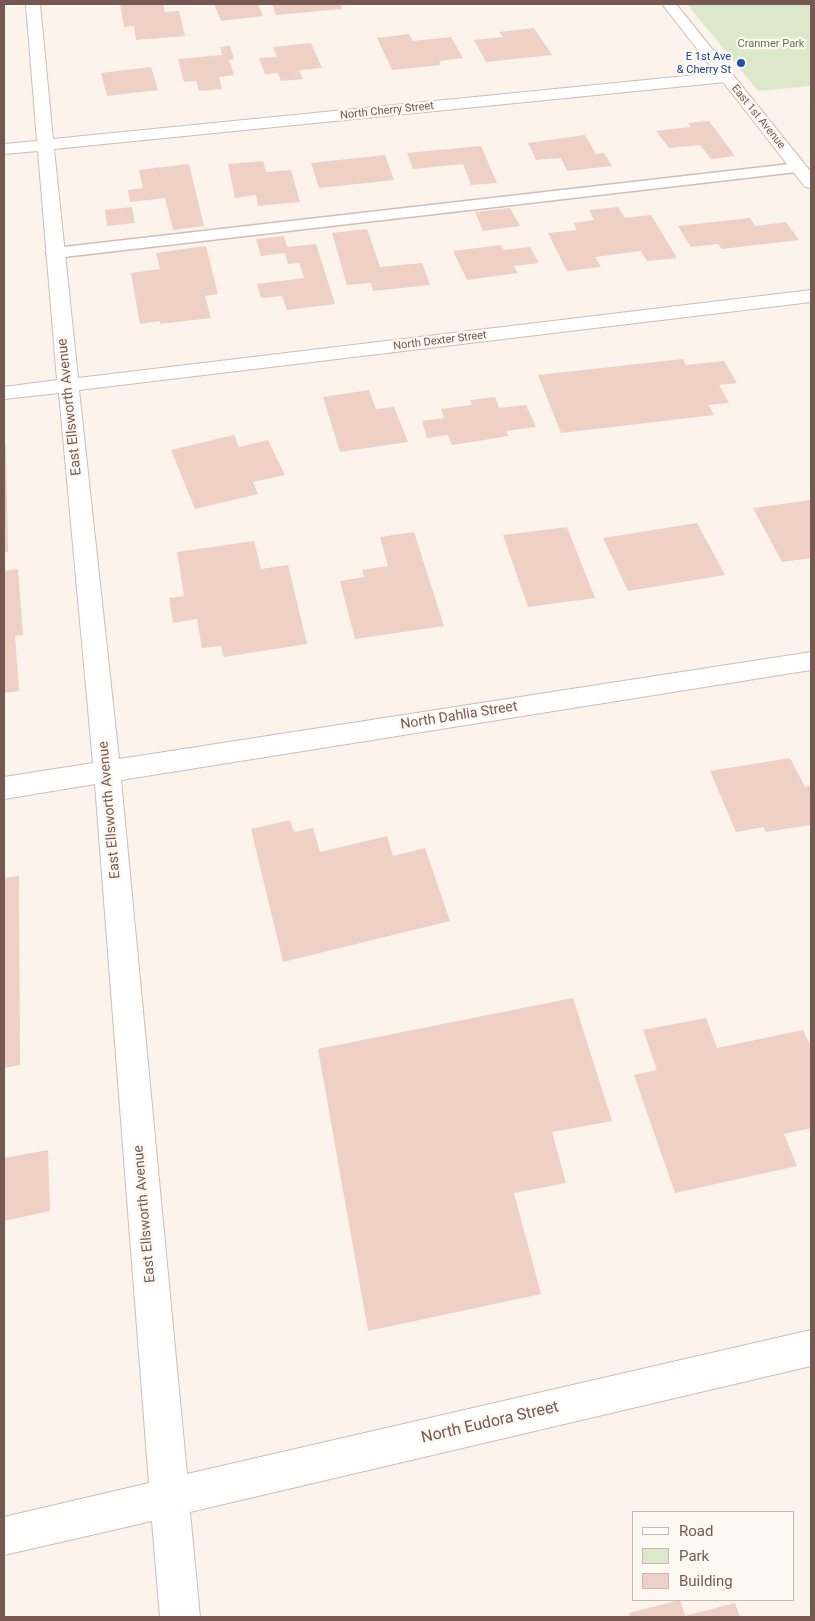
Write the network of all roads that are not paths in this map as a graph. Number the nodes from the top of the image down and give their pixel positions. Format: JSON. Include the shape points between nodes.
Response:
{"nodes":[{"id":1,"x":33,"y":4,"type":"edge"},
{"id":2,"x":668,"y":4,"type":"edge"},
{"id":3,"x":726,"y":77,"type":"junction"},
{"id":4,"x":47,"y":145,"type":"junction"},
{"id":5,"x":4,"y":149,"type":"edge"},
{"id":6,"x":799,"y":168,"type":"junction"},
{"id":7,"x":811,"y":183,"type":"edge"},
{"id":8,"x":55,"y":253,"type":"junction"},
{"id":9,"x":811,"y":296,"type":"edge"},
{"id":10,"x":68,"y":385,"type":"junction"},
{"id":11,"x":4,"y":394,"type":"edge"},
{"id":12,"x":811,"y":661,"type":"edge"},
{"id":13,"x":107,"y":771,"type":"junction"},
{"id":14,"x":4,"y":788,"type":"edge"},
{"id":15,"x":811,"y":1348,"type":"edge"},
{"id":16,"x":169,"y":1498,"type":"junction"},
{"id":17,"x":4,"y":1536,"type":"edge"},
{"id":18,"x":180,"y":1617,"type":"edge"}],
"edges":[{"from":1,"to":4,"type":"street","name":"East Ellsworth Avenue"},
{"from":2,"to":3,"type":"street","name":"East 1st Avenue"},
{"from":3,"to":4,"type":"street","name":"North Cherry Street"},
{"from":3,"to":6,"type":"street","name":"East 1st Avenue"},
{"from":4,"to":5,"type":"street","name":"North Cherry Street"},
{"from":4,"to":8,"type":"street","name":"East Ellsworth Avenue"},
{"from":6,"to":7,"type":"street","name":"East 1st Avenue"},
{"from":6,"to":8,"type":"lane"},
{"from":8,"to":10,"type":"street","name":"East Ellsworth Avenue"},
{"from":9,"to":10,"type":"street","name":"North Dexter Street"},
{"from":10,"to":11,"type":"street","name":"North Dexter Street"},
{"from":10,"to":13,"type":"street","name":"East Ellsworth Avenue"},
{"from":12,"to":13,"type":"street","name":"North Dahlia Street"},
{"from":13,"to":14,"type":"street","name":"North Dahlia Street"},
{"from":13,"to":16,"type":"street","name":"East Ellsworth Avenue"},
{"from":15,"to":16,"type":"street","name":"North Eudora Street"},
{"from":16,"to":17,"type":"street","name":"North Eudora Street"},
{"from":16,"to":18,"type":"street","name":"East Ellsworth Avenue"}]}
